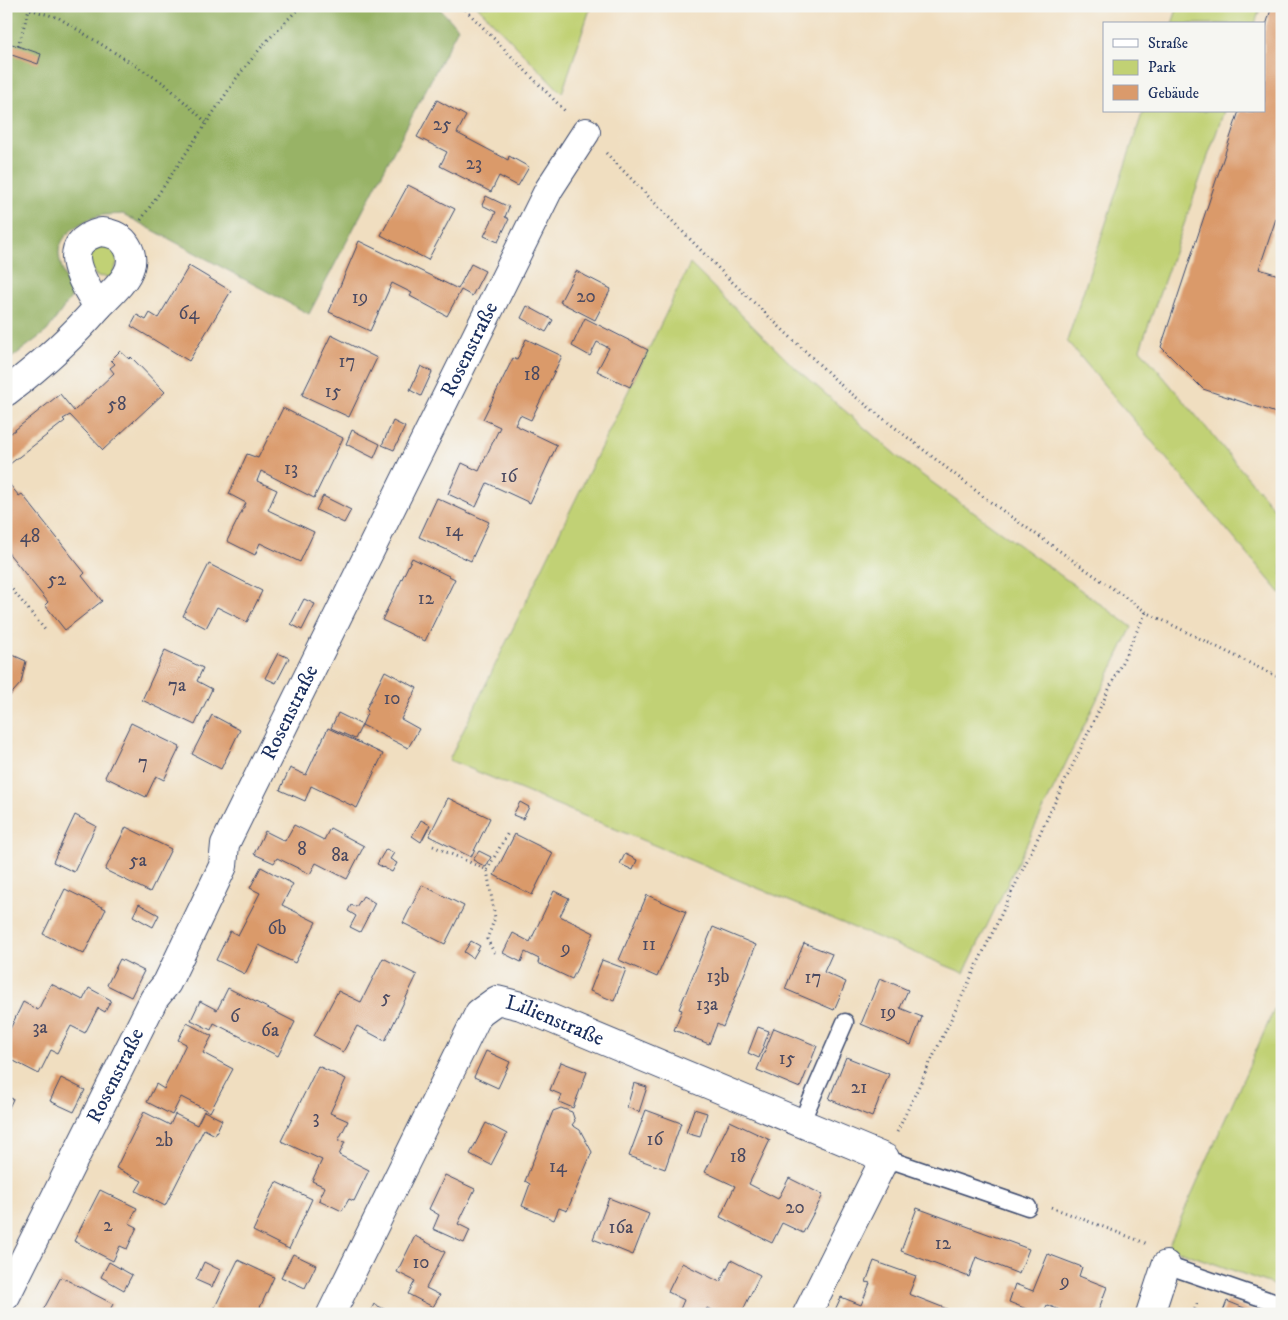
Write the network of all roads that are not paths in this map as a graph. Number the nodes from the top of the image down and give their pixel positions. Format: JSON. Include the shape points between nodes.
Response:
{"nodes":[{"id":1,"x":586,"y":132,"type":"road end"},
{"id":2,"x":98,"y":308,"type":"junction"},
{"id":3,"x":6,"y":392,"type":"edge"},
{"id":4,"x":845,"y":1022,"type":"dead end"},
{"id":5,"x":800,"y":1123,"type":"junction"},
{"id":6,"x":885,"y":1158,"type":"junction"},
{"id":7,"x":1028,"y":1207,"type":"road end"},
{"id":8,"x":1166,"y":1265,"type":"joint"},
{"id":9,"x":6,"y":1296,"type":"edge"},
{"id":10,"x":1282,"y":1305,"type":"edge"},
{"id":11,"x":331,"y":1314,"type":"edge"},
{"id":12,"x":807,"y":1314,"type":"edge"},
{"id":13,"x":1150,"y":1314,"type":"edge"}],
"edges":[{"from":1,"to":9,"type":"street","name":"Rosenstraße","via":[[549,189],[225,844],[223,866],[168,983],[154,999],[42,1204]]},
{"from":2,"to":2,"type":"street","via":[[76,266],[75,256],[84,240],[92,234],[111,233],[126,243],[132,261],[125,278]]},
{"from":2,"to":3,"type":"street","via":[[42,365]]},
{"from":4,"to":5,"type":"lane"},
{"from":5,"to":6,"type":"street","name":"Lilienstraße"},
{"from":5,"to":11,"type":"street","name":"Lilienstraße","via":[[521,1006],[497,1000],[479,1013]]},
{"from":6,"to":7,"type":"lane"},
{"from":6,"to":12,"type":"street"},
{"from":8,"to":10,"type":"lane"},
{"from":8,"to":13,"type":"street"}]}
